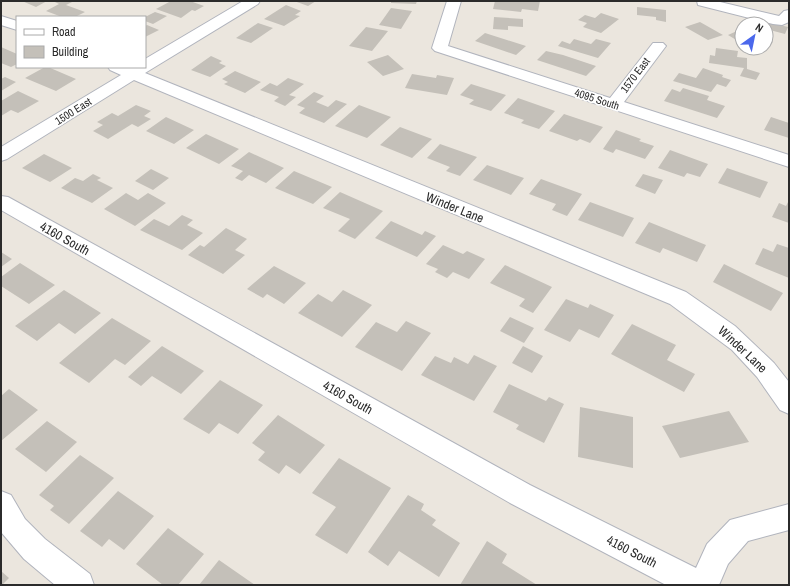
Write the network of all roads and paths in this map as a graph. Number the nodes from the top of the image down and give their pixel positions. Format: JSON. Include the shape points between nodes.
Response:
{"nodes":[{"id":1,"x":253,"y":1,"type":"edge"},
{"id":2,"x":703,"y":2,"type":"edge"},
{"id":3,"x":452,"y":7,"type":"edge"},
{"id":4,"x":789,"y":14,"type":"edge"},
{"id":5,"x":1,"y":20,"type":"edge"},
{"id":6,"x":16,"y":26,"type":"edge"},
{"id":7,"x":658,"y":46,"type":"dead end"},
{"id":8,"x":146,"y":62,"type":"edge"},
{"id":9,"x":135,"y":68,"type":"edge"},
{"id":10,"x":613,"y":105,"type":"junction"},
{"id":11,"x":1,"y":155,"type":"edge"},
{"id":12,"x":789,"y":161,"type":"edge"},
{"id":13,"x":1,"y":202,"type":"edge"},
{"id":14,"x":782,"y":374,"type":"edge"},
{"id":15,"x":789,"y":403,"type":"edge"},
{"id":16,"x":1,"y":504,"type":"edge"},
{"id":17,"x":789,"y":517,"type":"edge"},
{"id":18,"x":79,"y":585,"type":"edge"},
{"id":19,"x":698,"y":585,"type":"edge"},
{"id":20,"x":704,"y":585,"type":"edge"}],
"edges":[{"from":1,"to":8,"type":"street","name":"1500 East"},
{"from":2,"to":4,"type":"street","via":[[773,20],[782,21]]},
{"from":3,"to":10,"type":"street","name":"4095 South","via":[[440,48]]},
{"from":5,"to":6,"type":"street"},
{"from":7,"to":10,"type":"street","name":"1570 East"},
{"from":9,"to":11,"type":"street","name":"1500 East"},
{"from":9,"to":14,"type":"street","name":"Winder Lane","via":[[678,298],[725,329]]},
{"from":10,"to":12,"type":"street","name":"4095 South"},
{"from":13,"to":19,"type":"street","name":"4160 South","via":[[520,494]]},
{"from":14,"to":15,"type":"street","name":"Winder Lane"},
{"from":16,"to":18,"type":"street","via":[[6,518],[26,542]]},
{"from":17,"to":20,"type":"street","via":[[740,530],[717,554]]}]}
